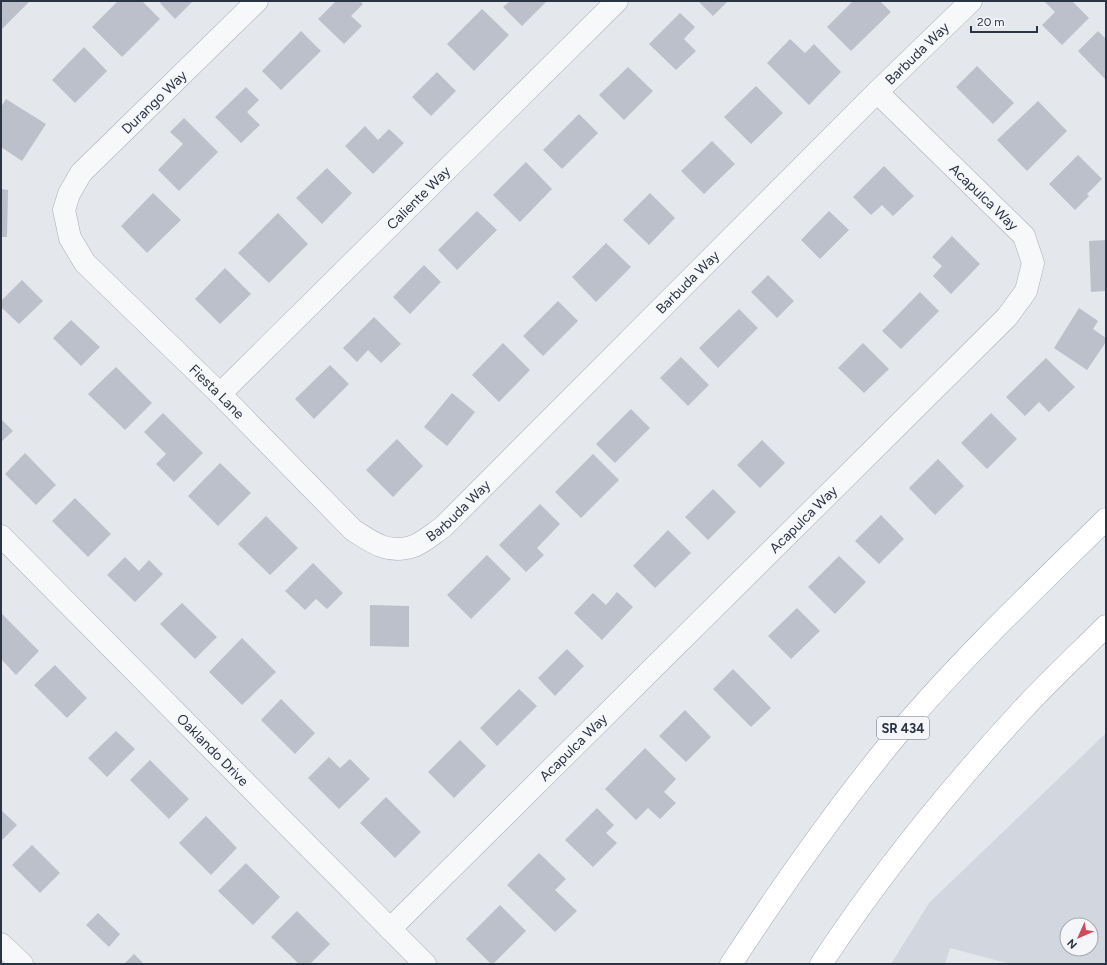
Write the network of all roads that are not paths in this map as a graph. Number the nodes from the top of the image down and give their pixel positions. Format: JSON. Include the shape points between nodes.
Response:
{"nodes":[{"id":1,"x":257,"y":1,"type":"edge"},
{"id":2,"x":617,"y":1,"type":"edge"},
{"id":3,"x":970,"y":1,"type":"edge"},
{"id":4,"x":877,"y":92,"type":"junction"},
{"id":5,"x":64,"y":210,"type":"joint"},
{"id":6,"x":220,"y":394,"type":"junction"},
{"id":7,"x":1106,"y":519,"type":"edge"},
{"id":8,"x":1,"y":536,"type":"edge"},
{"id":9,"x":395,"y":550,"type":"joint"},
{"id":10,"x":1106,"y":626,"type":"edge"},
{"id":11,"x":390,"y":929,"type":"junction"},
{"id":12,"x":1,"y":944,"type":"edge"},
{"id":13,"x":22,"y":964,"type":"edge"},
{"id":14,"x":425,"y":964,"type":"edge"},
{"id":15,"x":731,"y":964,"type":"edge"},
{"id":16,"x":820,"y":964,"type":"edge"}],
"edges":[{"from":1,"to":5,"type":"street","name":"Durango Way","via":[[81,173],[69,194]]},
{"from":2,"to":6,"type":"street","name":"Caliente Way"},
{"from":3,"to":4,"type":"street","name":"Barbuda Way"},
{"from":4,"to":9,"type":"street","name":"Barbuda Way","via":[[443,527],[415,546]]},
{"from":4,"to":11,"type":"street","name":"Acapulca Way","via":[[1024,236],[1033,263],[1026,291],[1007,317]]},
{"from":5,"to":6,"type":"street","name":"Fiesta Lane","via":[[70,238],[85,263]]},
{"from":6,"to":9,"type":"street","name":"Fiesta Lane","via":[[353,530],[374,543]]},
{"from":7,"to":15,"type":"main road","number":"SR 434","via":[[972,651],[902,729],[778,891]]},
{"from":8,"to":11,"type":"street","name":"Oaklando Drive"},
{"from":10,"to":16,"type":"main road","via":[[1025,707],[957,782],[897,856]]},
{"from":11,"to":14,"type":"street","name":"Oaklando Drive"},
{"from":12,"to":13,"type":"street"}]}
